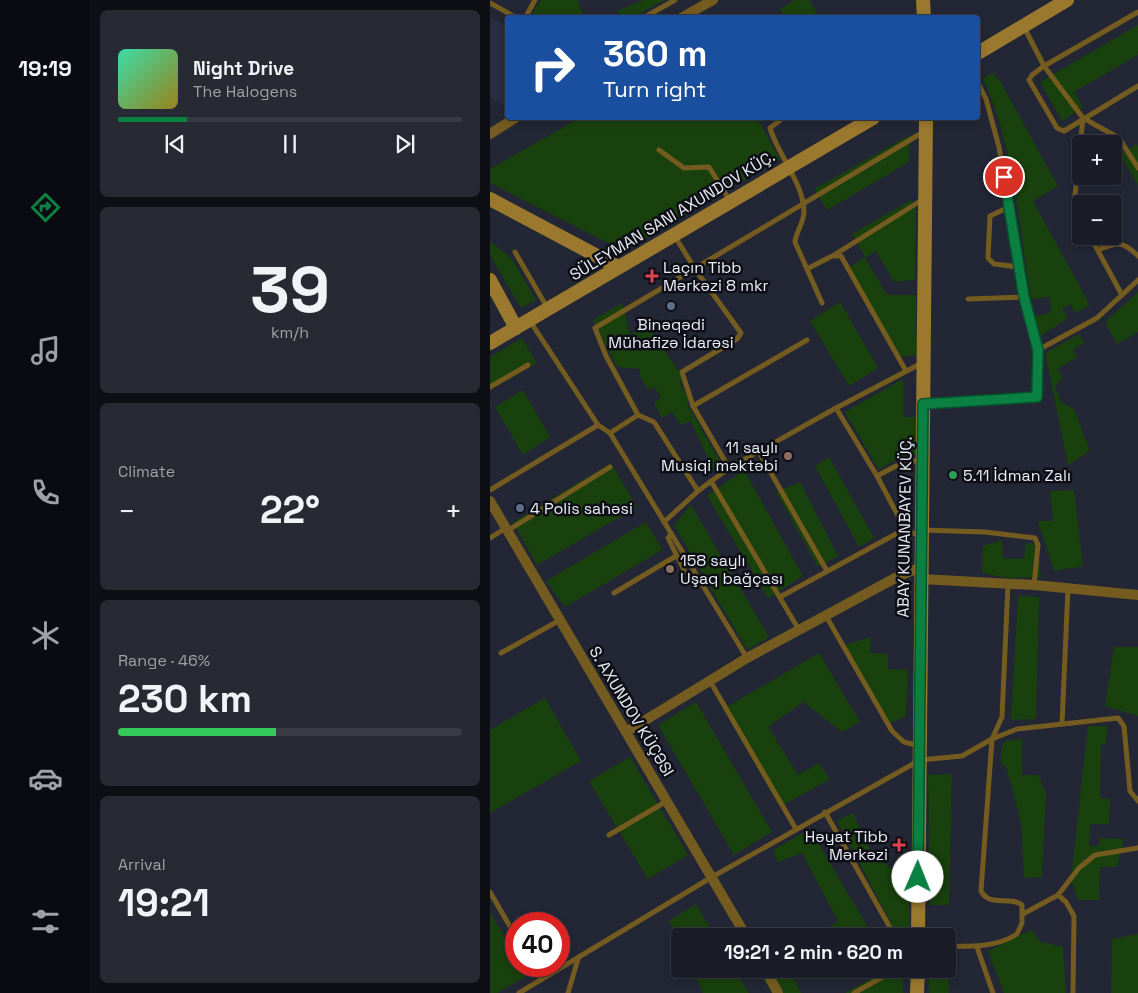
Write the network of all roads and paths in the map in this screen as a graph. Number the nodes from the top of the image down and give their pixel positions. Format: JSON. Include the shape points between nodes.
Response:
{"nodes":[{"id":1,"x":535,"y":0,"type":"edge"},
{"id":2,"x":675,"y":0,"type":"edge"},
{"id":3,"x":713,"y":0,"type":"edge"},
{"id":4,"x":923,"y":0,"type":"edge"},
{"id":5,"x":1067,"y":0,"type":"edge"},
{"id":6,"x":490,"y":3,"type":"edge"},
{"id":7,"x":1138,"y":12,"type":"edge"},
{"id":8,"x":512,"y":15,"type":"edge"},
{"id":9,"x":527,"y":15,"type":"edge"},
{"id":10,"x":648,"y":15,"type":"edge"},
{"id":11,"x":686,"y":15,"type":"edge"},
{"id":12,"x":924,"y":15,"type":"edge"},
{"id":13,"x":1023,"y":26,"type":"junction"},
{"id":14,"x":980,"y":52,"type":"edge"},
{"id":15,"x":1044,"y":66,"type":"junction"},
{"id":16,"x":1138,"y":86,"type":"edge"},
{"id":17,"x":980,"y":88,"type":"edge"},
{"id":18,"x":1082,"y":118,"type":"junction"},
{"id":19,"x":512,"y":120,"type":"edge"},
{"id":20,"x":780,"y":120,"type":"edge"},
{"id":21,"x":870,"y":120,"type":"edge"},
{"id":22,"x":926,"y":124,"type":"edge"},
{"id":23,"x":490,"y":134,"type":"edge"},
{"id":24,"x":659,"y":150,"type":"dead end"},
{"id":25,"x":790,"y":166,"type":"junction"},
{"id":26,"x":1138,"y":168,"type":"edge"},
{"id":27,"x":1075,"y":195,"type":"edge"},
{"id":28,"x":490,"y":198,"type":"edge"},
{"id":29,"x":925,"y":198,"type":"junction"},
{"id":30,"x":730,"y":202,"type":"junction"},
{"id":31,"x":803,"y":205,"type":"junction"},
{"id":32,"x":1009,"y":207,"type":"junction"},
{"id":33,"x":674,"y":235,"type":"junction"},
{"id":34,"x":1095,"y":245,"type":"edge"},
{"id":35,"x":1098,"y":250,"type":"junction"},
{"id":36,"x":515,"y":252,"type":"dead end"},
{"id":37,"x":832,"y":256,"type":"junction"},
{"id":38,"x":1138,"y":256,"type":"edge"},
{"id":39,"x":618,"y":267,"type":"junction"},
{"id":40,"x":1019,"y":267,"type":"junction"},
{"id":41,"x":694,"y":269,"type":"junction"},
{"id":42,"x":807,"y":269,"type":"junction"},
{"id":43,"x":490,"y":280,"type":"edge"},
{"id":44,"x":1138,"y":280,"type":"edge"},
{"id":45,"x":1122,"y":295,"type":"junction"},
{"id":46,"x":1024,"y":297,"type":"junction"},
{"id":47,"x":968,"y":299,"type":"dead end"},
{"id":48,"x":822,"y":303,"type":"dead end"},
{"id":49,"x":548,"y":309,"type":"junction"},
{"id":50,"x":530,"y":320,"type":"junction"},
{"id":51,"x":516,"y":328,"type":"junction"},
{"id":52,"x":807,"y":340,"type":"dead end"},
{"id":53,"x":490,"y":344,"type":"edge"},
{"id":54,"x":1038,"y":350,"type":"junction"},
{"id":55,"x":923,"y":362,"type":"junction"},
{"id":56,"x":528,"y":365,"type":"dead end"},
{"id":57,"x":906,"y":371,"type":"junction"},
{"id":58,"x":490,"y":387,"type":"edge"},
{"id":59,"x":923,"y":404,"type":"junction"},
{"id":60,"x":693,"y":406,"type":"junction"},
{"id":61,"x":836,"y":408,"type":"junction"},
{"id":62,"x":638,"y":415,"type":"junction"},
{"id":63,"x":598,"y":424,"type":"junction"},
{"id":64,"x":610,"y":433,"type":"junction"},
{"id":65,"x":758,"y":452,"type":"junction"},
{"id":66,"x":922,"y":458,"type":"junction"},
{"id":67,"x":610,"y":467,"type":"dead end"},
{"id":68,"x":729,"y":468,"type":"junction"},
{"id":69,"x":877,"y":476,"type":"junction"},
{"id":70,"x":712,"y":481,"type":"junction"},
{"id":71,"x":490,"y":490,"type":"edge"},
{"id":72,"x":698,"y":491,"type":"junction"},
{"id":73,"x":490,"y":501,"type":"edge"},
{"id":74,"x":664,"y":522,"type":"junction"},
{"id":75,"x":507,"y":529,"type":"junction"},
{"id":76,"x":905,"y":529,"type":"junction"},
{"id":77,"x":672,"y":534,"type":"junction"},
{"id":78,"x":922,"y":534,"type":"junction"},
{"id":79,"x":490,"y":538,"type":"edge"},
{"id":80,"x":676,"y":556,"type":"junction"},
{"id":81,"x":827,"y":571,"type":"junction"},
{"id":82,"x":684,"y":572,"type":"dead end"},
{"id":83,"x":921,"y":573,"type":"junction"},
{"id":84,"x":1008,"y":584,"type":"junction"},
{"id":85,"x":1034,"y":585,"type":"junction"},
{"id":86,"x":1068,"y":588,"type":"junction"},
{"id":87,"x":614,"y":593,"type":"dead end"},
{"id":88,"x":1138,"y":595,"type":"edge"},
{"id":89,"x":780,"y":597,"type":"junction"},
{"id":90,"x":826,"y":616,"type":"junction"},
{"id":91,"x":560,"y":620,"type":"junction"},
{"id":92,"x":799,"y":630,"type":"junction"},
{"id":93,"x":501,"y":653,"type":"dead end"},
{"id":94,"x":747,"y":658,"type":"junction"},
{"id":95,"x":710,"y":680,"type":"junction"},
{"id":96,"x":1062,"y":724,"type":"junction"},
{"id":97,"x":626,"y":732,"type":"junction"},
{"id":98,"x":992,"y":739,"type":"junction"},
{"id":99,"x":920,"y":753,"type":"junction"},
{"id":100,"x":668,"y":801,"type":"junction"},
{"id":101,"x":1138,"y":802,"type":"edge"},
{"id":102,"x":826,"y":812,"type":"junction"},
{"id":103,"x":796,"y":829,"type":"junction"},
{"id":104,"x":609,"y":835,"type":"dead end"},
{"id":105,"x":1138,"y":848,"type":"edge"},
{"id":106,"x":712,"y":876,"type":"junction"},
{"id":107,"x":490,"y":892,"type":"edge"},
{"id":108,"x":1058,"y":895,"type":"junction"},
{"id":109,"x":1023,"y":914,"type":"junction"},
{"id":110,"x":505,"y":918,"type":"edge"},
{"id":111,"x":741,"y":928,"type":"edge"},
{"id":112,"x":890,"y":928,"type":"edge"},
{"id":113,"x":918,"y":928,"type":"edge"},
{"id":114,"x":956,"y":946,"type":"edge"},
{"id":115,"x":977,"y":947,"type":"junction"},
{"id":116,"x":578,"y":959,"type":"junction"},
{"id":117,"x":770,"y":978,"type":"edge"},
{"id":118,"x":881,"y":978,"type":"edge"},
{"id":119,"x":918,"y":978,"type":"edge"},
{"id":120,"x":541,"y":979,"type":"joint"},
{"id":121,"x":519,"y":993,"type":"edge"},
{"id":122,"x":568,"y":993,"type":"edge"},
{"id":123,"x":778,"y":993,"type":"edge"},
{"id":124,"x":854,"y":993,"type":"edge"},
{"id":125,"x":917,"y":993,"type":"edge"},
{"id":126,"x":993,"y":993,"type":"edge"},
{"id":127,"x":1073,"y":993,"type":"edge"}],
"edges":[{"from":1,"to":9,"type":"lane"},
{"from":2,"to":10,"type":"lane"},
{"from":3,"to":11,"type":"street"},
{"from":4,"to":12,"type":"street"},
{"from":5,"to":13,"type":"street"},
{"from":6,"to":8,"type":"lane"},
{"from":7,"to":15,"type":"lane"},
{"from":13,"to":14,"type":"street"},
{"from":13,"to":15,"type":"lane"},
{"from":15,"to":18,"type":"lane"},
{"from":15,"to":18,"type":"lane","via":[[1029,80],[1054,125],[1064,131]]},
{"from":16,"to":18,"type":"lane"},
{"from":17,"to":32,"type":"lane","via":[[999,147]]},
{"from":18,"to":26,"type":"lane","via":[[1119,138]]},
{"from":18,"to":27,"type":"lane"},
{"from":19,"to":23,"type":"street"},
{"from":20,"to":25,"type":"lane","via":[[770,128]]},
{"from":21,"to":25,"type":"street","name":"SÜLEYMAN SANI AXUNDOV KÜÇ."},
{"from":22,"to":29,"type":"street","name":"ABAY KUNANBAYEV KÜÇ."},
{"from":22,"to":31,"type":"lane"},
{"from":24,"to":30,"type":"lane","via":[[684,168],[709,168]]},
{"from":25,"to":30,"type":"street","name":"SÜLEYMAN SANI AXUNDOV KÜÇ."},
{"from":25,"to":31,"type":"lane"},
{"from":28,"to":39,"type":"street"},
{"from":29,"to":37,"type":"lane"},
{"from":29,"to":55,"type":"street","name":"ABAY KUNANBAYEV KÜÇ."},
{"from":30,"to":33,"type":"street","name":"SÜLEYMAN SANI AXUNDOV KÜÇ."},
{"from":31,"to":41,"type":"lane"},
{"from":31,"to":42,"type":"lane","via":[[804,214],[795,242]]},
{"from":32,"to":40,"type":"lane"},
{"from":32,"to":40,"type":"lane","via":[[990,216],[988,258],[994,264]]},
{"from":33,"to":39,"type":"street","name":"SÜLEYMAN SANI AXUNDOV KÜÇ."},
{"from":33,"to":41,"type":"lane"},
{"from":34,"to":35,"type":"lane"},
{"from":35,"to":38,"type":"lane","via":[[1116,243]]},
{"from":35,"to":45,"type":"lane"},
{"from":36,"to":49,"type":"lane"},
{"from":37,"to":42,"type":"lane"},
{"from":37,"to":57,"type":"lane","via":[[841,256]]},
{"from":39,"to":49,"type":"street","name":"SÜLEYMAN SANI AXUNDOV KÜÇ."},
{"from":40,"to":46,"type":"lane"},
{"from":41,"to":60,"type":"lane","via":[[741,336],[682,372]]},
{"from":41,"to":62,"type":"lane","via":[[595,328],[606,356]]},
{"from":42,"to":48,"type":"lane"},
{"from":43,"to":51,"type":"street"},
{"from":44,"to":45,"type":"lane"},
{"from":45,"to":54,"type":"lane","via":[[1097,318]]},
{"from":46,"to":47,"type":"lane"},
{"from":46,"to":54,"type":"lane"},
{"from":49,"to":50,"type":"street","name":"SÜLEYMAN SANI AXUNDOV KÜÇ."},
{"from":50,"to":51,"type":"street","name":"SÜLEYMAN SANI AXUNDOV KÜÇ."},
{"from":50,"to":63,"type":"lane"},
{"from":51,"to":53,"type":"street","name":"SÜLEYMAN SANI AXUNDOV KÜÇ."},
{"from":52,"to":60,"type":"lane"},
{"from":54,"to":59,"type":"lane","via":[[1037,397]]},
{"from":55,"to":57,"type":"lane"},
{"from":55,"to":59,"type":"street","name":"ABAY KUNANBAYEV KÜÇ."},
{"from":56,"to":58,"type":"lane"},
{"from":57,"to":61,"type":"lane"},
{"from":59,"to":66,"type":"street","name":"ABAY KUNANBAYEV KÜÇ."},
{"from":60,"to":68,"type":"lane"},
{"from":61,"to":65,"type":"lane"},
{"from":61,"to":69,"type":"lane"},
{"from":62,"to":64,"type":"lane"},
{"from":62,"to":72,"type":"lane","via":[[654,422]]},
{"from":63,"to":64,"type":"lane"},
{"from":63,"to":71,"type":"lane"},
{"from":64,"to":74,"type":"lane"},
{"from":65,"to":68,"type":"lane"},
{"from":65,"to":81,"type":"lane"},
{"from":66,"to":69,"type":"lane"},
{"from":66,"to":78,"type":"street","name":"ABAY KUNANBAYEV KÜÇ."},
{"from":67,"to":75,"type":"lane"},
{"from":68,"to":70,"type":"lane"},
{"from":69,"to":76,"type":"lane"},
{"from":70,"to":72,"type":"lane"},
{"from":70,"to":89,"type":"lane"},
{"from":72,"to":74,"type":"lane"},
{"from":73,"to":75,"type":"street","name":"S. AXUNDOV KÜÇƏSI"},
{"from":74,"to":77,"type":"lane"},
{"from":75,"to":79,"type":"lane"},
{"from":75,"to":91,"type":"street","name":"S. AXUNDOV KÜÇƏSI"},
{"from":76,"to":78,"type":"lane"},
{"from":76,"to":81,"type":"lane"},
{"from":77,"to":80,"type":"lane","via":[[668,544]]},
{"from":77,"to":94,"type":"lane"},
{"from":78,"to":83,"type":"street","name":"ABAY KUNANBAYEV KÜÇ."},
{"from":78,"to":85,"type":"lane","via":[[985,532],[1035,538],[1038,545]]},
{"from":80,"to":82,"type":"lane"},
{"from":80,"to":87,"type":"lane"},
{"from":81,"to":89,"type":"lane"},
{"from":83,"to":84,"type":"street"},
{"from":83,"to":90,"type":"street","via":[[897,577]]},
{"from":83,"to":99,"type":"street","name":"ABAY KUNANBAYEV KÜÇ."},
{"from":84,"to":85,"type":"street"},
{"from":84,"to":98,"type":"lane","via":[[1002,717]]},
{"from":85,"to":86,"type":"street"},
{"from":86,"to":88,"type":"street"},
{"from":86,"to":96,"type":"lane"},
{"from":89,"to":92,"type":"lane"},
{"from":90,"to":92,"type":"street"},
{"from":90,"to":99,"type":"lane","via":[[892,731]]},
{"from":91,"to":93,"type":"lane"},
{"from":91,"to":97,"type":"street","name":"S. AXUNDOV KÜÇƏSI"},
{"from":92,"to":94,"type":"street"},
{"from":94,"to":95,"type":"street"},
{"from":95,"to":97,"type":"street"},
{"from":95,"to":103,"type":"lane"},
{"from":96,"to":98,"type":"lane","via":[[1017,729]]},
{"from":96,"to":101,"type":"lane","via":[[1118,718],[1124,726],[1130,791]]},
{"from":97,"to":100,"type":"street","name":"S. AXUNDOV KÜÇƏSI"},
{"from":98,"to":99,"type":"lane","via":[[962,756]]},
{"from":98,"to":109,"type":"lane","via":[[981,891],[991,901],[1018,902],[1022,905]]},
{"from":99,"to":102,"type":"lane"},
{"from":99,"to":113,"type":"street","name":"ABAY KUNANBAYEV KÜÇ."},
{"from":100,"to":104,"type":"lane"},
{"from":100,"to":106,"type":"street","name":"S. AXUNDOV KÜÇƏSI"},
{"from":102,"to":103,"type":"lane"},
{"from":102,"to":112,"type":"lane"},
{"from":103,"to":106,"type":"lane"},
{"from":105,"to":108,"type":"lane","via":[[1095,855],[1079,868]]},
{"from":106,"to":111,"type":"street","name":"S. AXUNDOV KÜÇƏSI"},
{"from":106,"to":116,"type":"lane"},
{"from":107,"to":110,"type":"lane"},
{"from":108,"to":109,"type":"lane"},
{"from":108,"to":127,"type":"lane","via":[[1074,916]]},
{"from":109,"to":115,"type":"lane","via":[[1017,934]]},
{"from":114,"to":115,"type":"lane"},
{"from":115,"to":126,"type":"lane"},
{"from":116,"to":120,"type":"lane"},
{"from":116,"to":122,"type":"lane"},
{"from":117,"to":123,"type":"street"},
{"from":118,"to":124,"type":"lane"},
{"from":119,"to":125,"type":"street"},
{"from":120,"to":121,"type":"lane"}]}
